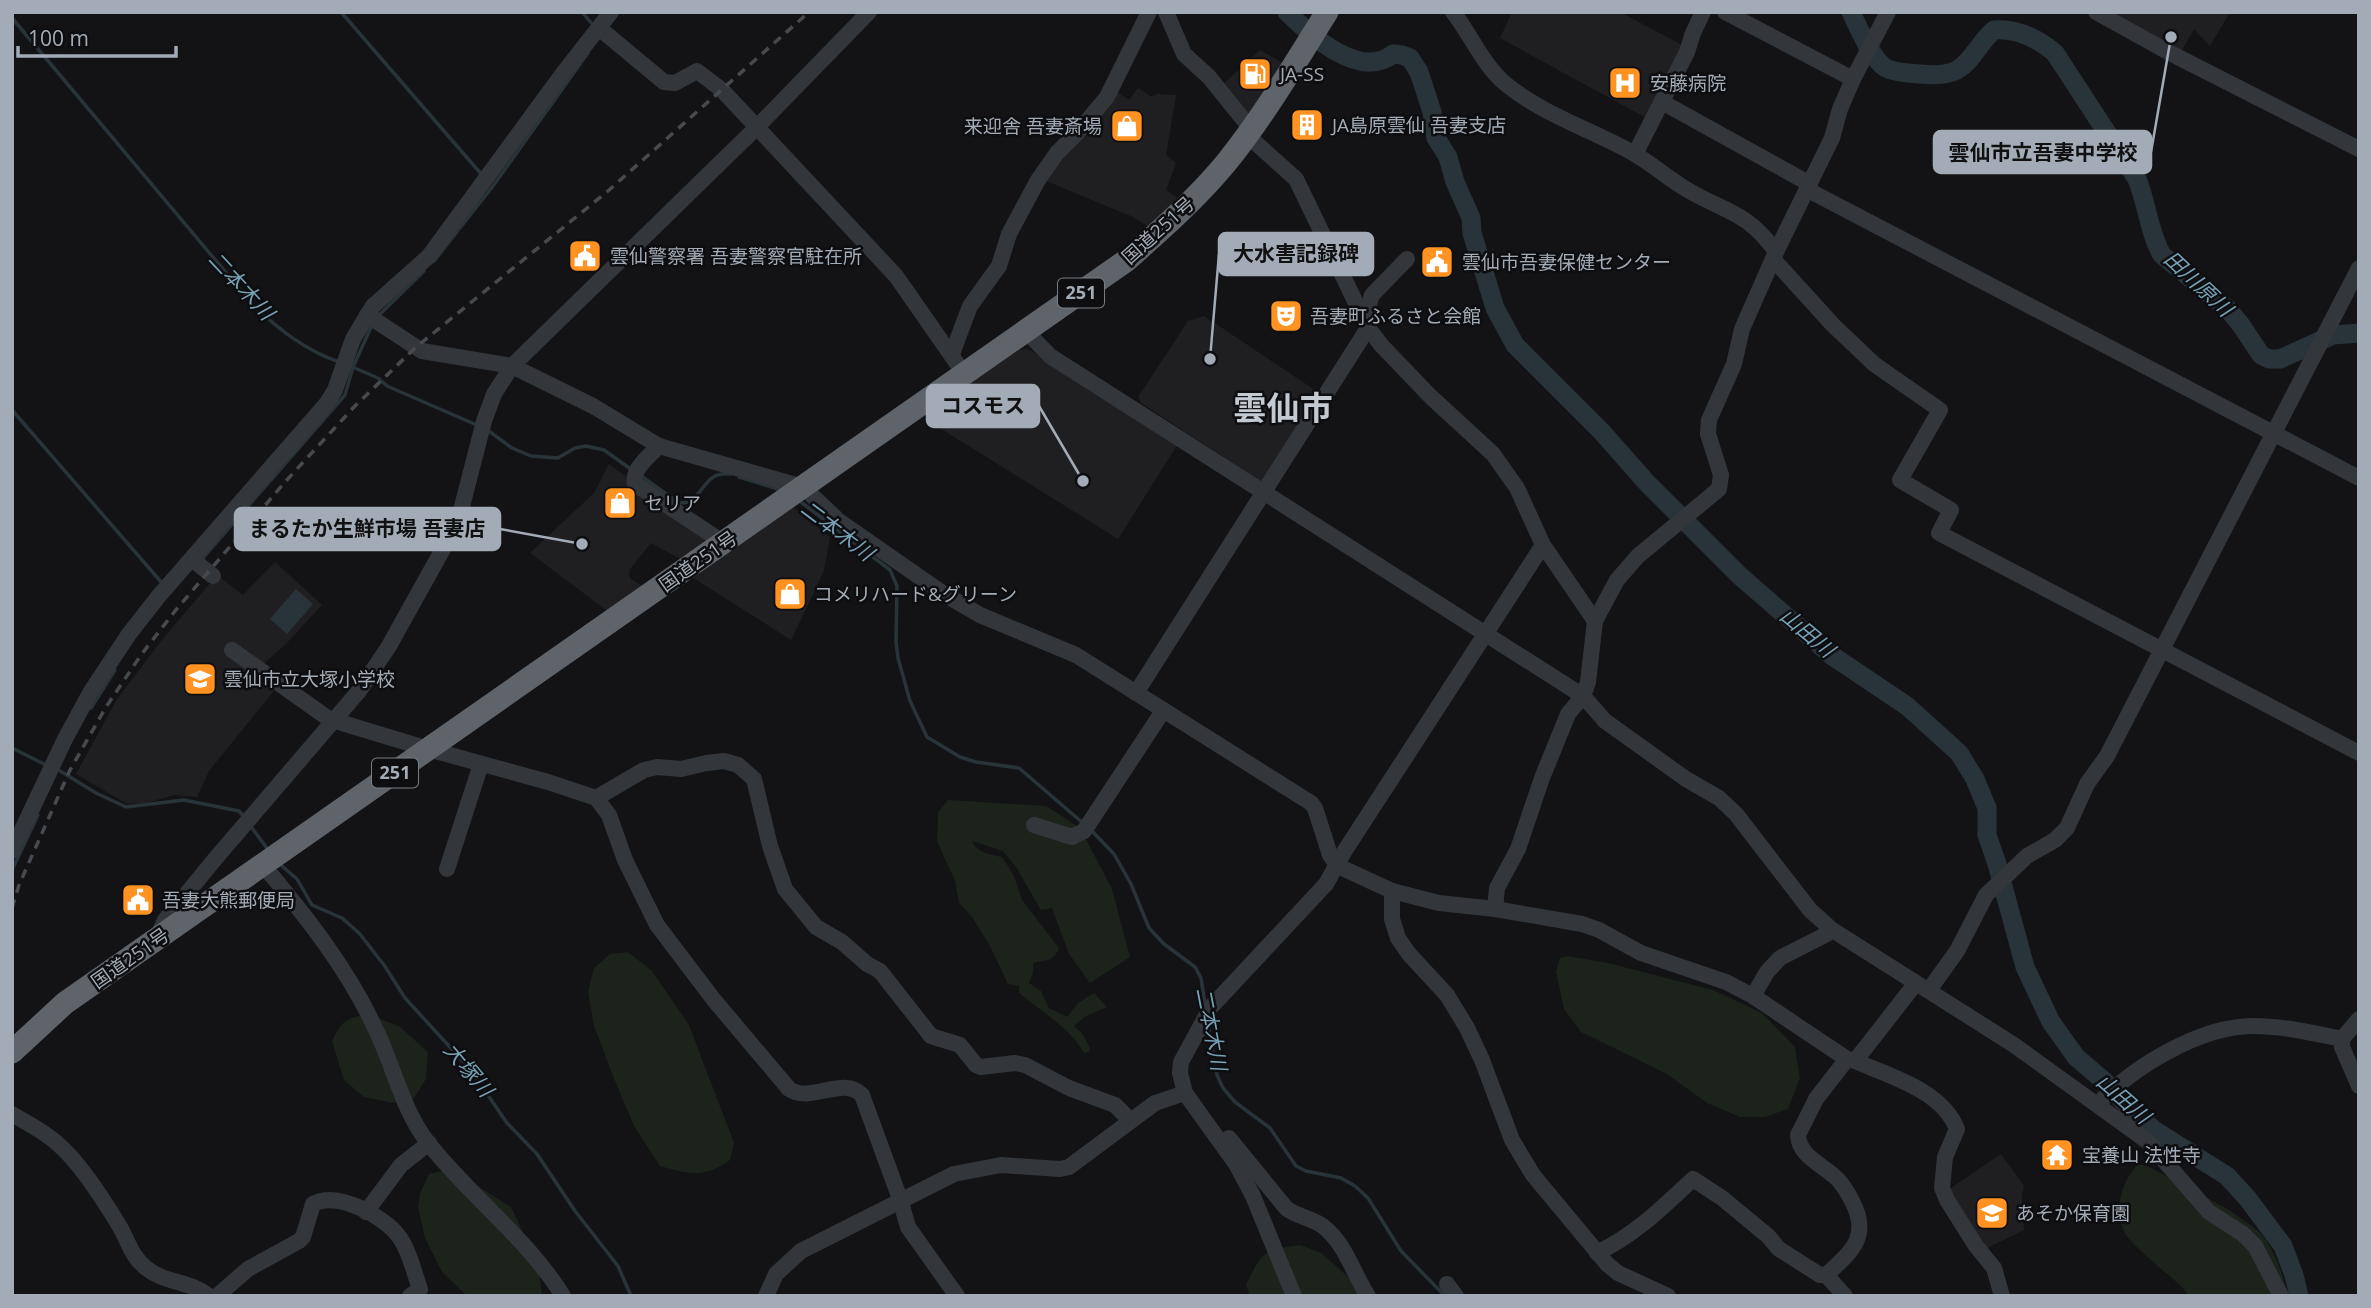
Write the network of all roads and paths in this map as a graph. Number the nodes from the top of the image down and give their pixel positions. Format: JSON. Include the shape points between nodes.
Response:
{"nodes":[{"id":1,"x":611,"y":12,"type":"edge"},
{"id":2,"x":869,"y":12,"type":"edge"},
{"id":3,"x":1149,"y":12,"type":"edge"},
{"id":4,"x":1166,"y":12,"type":"edge"},
{"id":5,"x":1327,"y":12,"type":"edge"},
{"id":6,"x":1453,"y":12,"type":"edge"},
{"id":7,"x":1703,"y":12,"type":"edge"},
{"id":8,"x":1725,"y":12,"type":"edge"},
{"id":9,"x":1888,"y":12,"type":"edge"},
{"id":10,"x":2096,"y":12,"type":"edge"},
{"id":11,"x":599,"y":28,"type":"junction"},
{"id":12,"x":1853,"y":79,"type":"junction"},
{"id":13,"x":1661,"y":102,"type":"junction"},
{"id":14,"x":757,"y":127,"type":"junction"},
{"id":15,"x":1249,"y":132,"type":"junction"},
{"id":16,"x":2359,"y":149,"type":"edge"},
{"id":17,"x":1634,"y":154,"type":"junction"},
{"id":18,"x":1809,"y":187,"type":"junction"},
{"id":19,"x":1774,"y":256,"type":"junction"},
{"id":20,"x":1407,"y":259,"type":"dead end"},
{"id":21,"x":2359,"y":268,"type":"edge"},
{"id":22,"x":368,"y":315,"type":"junction"},
{"id":23,"x":1366,"y":323,"type":"junction"},
{"id":24,"x":1027,"y":332,"type":"junction"},
{"id":25,"x":952,"y":354,"type":"junction"},
{"id":26,"x":512,"y":366,"type":"junction"},
{"id":27,"x":965,"y":374,"type":"junction"},
{"id":28,"x":2273,"y":433,"type":"junction"},
{"id":29,"x":659,"y":446,"type":"junction"},
{"id":30,"x":2359,"y":478,"type":"edge"},
{"id":31,"x":1264,"y":492,"type":"junction"},
{"id":32,"x":795,"y":493,"type":"junction"},
{"id":33,"x":724,"y":543,"type":"junction"},
{"id":34,"x":1544,"y":545,"type":"junction"},
{"id":35,"x":192,"y":559,"type":"junction"},
{"id":36,"x":213,"y":576,"type":"dead end"},
{"id":37,"x":1595,"y":621,"type":"junction"},
{"id":38,"x":1486,"y":635,"type":"junction"},
{"id":39,"x":2162,"y":649,"type":"junction"},
{"id":40,"x":232,"y":650,"type":"dead end"},
{"id":41,"x":1136,"y":693,"type":"junction"},
{"id":42,"x":1583,"y":696,"type":"junction"},
{"id":43,"x":1163,"y":711,"type":"junction"},
{"id":44,"x":333,"y":720,"type":"junction"},
{"id":45,"x":428,"y":749,"type":"junction"},
{"id":46,"x":2359,"y":754,"type":"edge"},
{"id":47,"x":481,"y":764,"type":"junction"},
{"id":48,"x":596,"y":798,"type":"junction"},
{"id":49,"x":1034,"y":825,"type":"dead end"},
{"id":50,"x":12,"y":851,"type":"edge"},
{"id":51,"x":264,"y":865,"type":"junction"},
{"id":52,"x":1338,"y":866,"type":"junction"},
{"id":53,"x":447,"y":869,"type":"dead end"},
{"id":54,"x":632,"y":874,"type":"junction"},
{"id":55,"x":1392,"y":891,"type":"junction"},
{"id":56,"x":1495,"y":908,"type":"junction"},
{"id":57,"x":1831,"y":929,"type":"junction"},
{"id":58,"x":653,"y":932,"type":"dead end"},
{"id":59,"x":157,"y":940,"type":"junction"},
{"id":60,"x":1923,"y":986,"type":"junction"},
{"id":61,"x":1753,"y":996,"type":"junction"},
{"id":62,"x":2359,"y":1019,"type":"edge"},
{"id":63,"x":2343,"y":1039,"type":"junction"},
{"id":64,"x":12,"y":1052,"type":"edge"},
{"id":65,"x":1851,"y":1060,"type":"junction"},
{"id":66,"x":2359,"y":1086,"type":"edge"},
{"id":67,"x":1185,"y":1093,"type":"junction"},
{"id":68,"x":2101,"y":1101,"type":"junction"},
{"id":69,"x":12,"y":1114,"type":"edge"},
{"id":70,"x":1130,"y":1120,"type":"junction"},
{"id":71,"x":1215,"y":1133,"type":"junction"},
{"id":72,"x":429,"y":1143,"type":"junction"},
{"id":73,"x":900,"y":1199,"type":"junction"},
{"id":74,"x":366,"y":1212,"type":"junction"},
{"id":75,"x":1597,"y":1253,"type":"junction"},
{"id":76,"x":1826,"y":1275,"type":"junction"},
{"id":77,"x":209,"y":1296,"type":"edge"},
{"id":78,"x":217,"y":1296,"type":"edge"},
{"id":79,"x":410,"y":1296,"type":"edge"},
{"id":80,"x":563,"y":1296,"type":"edge"},
{"id":81,"x":766,"y":1296,"type":"edge"},
{"id":82,"x":957,"y":1296,"type":"edge"},
{"id":83,"x":1294,"y":1296,"type":"edge"},
{"id":84,"x":1368,"y":1296,"type":"edge"},
{"id":85,"x":1668,"y":1296,"type":"edge"},
{"id":86,"x":1845,"y":1296,"type":"edge"},
{"id":87,"x":2002,"y":1296,"type":"edge"},
{"id":88,"x":2281,"y":1296,"type":"edge"}],
"edges":[{"from":1,"to":11,"type":"street"},
{"from":2,"to":14,"type":"street"},
{"from":3,"to":25,"type":"street","via":[[1107,97],[1038,180],[1009,234],[999,266],[970,306]]},
{"from":4,"to":15,"type":"street","via":[[1184,54],[1209,77]]},
{"from":5,"to":15,"type":"highway","name":"国道251号","number":"251"},
{"from":6,"to":17,"type":"street","via":[[1505,84]]},
{"from":7,"to":13,"type":"street"},
{"from":8,"to":12,"type":"street"},
{"from":9,"to":12,"type":"street"},
{"from":10,"to":16,"type":"street"},
{"from":11,"to":14,"type":"street","via":[[664,82],[675,83],[692,72],[702,72]]},
{"from":11,"to":22,"type":"street","via":[[429,256]]},
{"from":12,"to":18,"type":"street"},
{"from":13,"to":17,"type":"street"},
{"from":13,"to":18,"type":"street"},
{"from":14,"to":25,"type":"street","via":[[896,276]]},
{"from":14,"to":26,"type":"street"},
{"from":15,"to":23,"type":"street","via":[[1296,179]]},
{"from":15,"to":24,"type":"highway","name":"国道251号","number":"251","via":[[1176,217],[1127,260]]},
{"from":17,"to":19,"type":"street","via":[[1686,189],[1753,224]]},
{"from":18,"to":19,"type":"street"},
{"from":18,"to":28,"type":"street"},
{"from":19,"to":37,"type":"street","via":[[1709,420],[1708,434],[1721,485],[1716,494],[1637,556],[1617,580]]},
{"from":19,"to":39,"type":"street","via":[[1833,325],[1874,364],[1940,410],[1900,480],[1951,510],[1939,533]]},
{"from":20,"to":23,"type":"street","via":[[1371,295]]},
{"from":21,"to":28,"type":"street"},
{"from":22,"to":26,"type":"street","via":[[422,351]]},
{"from":22,"to":35,"type":"street","via":[[327,403]]},
{"from":23,"to":31,"type":"street"},
{"from":23,"to":34,"type":"street","via":[[1430,396],[1493,454],[1517,488]]},
{"from":24,"to":27,"type":"highway","name":"国道251号","number":"251"},
{"from":24,"to":31,"type":"street","via":[[1051,355]]},
{"from":25,"to":27,"type":"street"},
{"from":26,"to":29,"type":"street"},
{"from":26,"to":44,"type":"street","via":[[494,394],[452,534],[389,646]]},
{"from":27,"to":32,"type":"highway","name":"国道251号","number":"251"},
{"from":28,"to":30,"type":"street"},
{"from":28,"to":39,"type":"street"},
{"from":29,"to":32,"type":"street"},
{"from":29,"to":33,"type":"street","via":[[637,471],[635,484]]},
{"from":31,"to":38,"type":"street"},
{"from":31,"to":41,"type":"street"},
{"from":32,"to":33,"type":"highway","name":"国道251号","number":"251"},
{"from":32,"to":41,"type":"street","via":[[944,594],[980,615],[1076,655]]},
{"from":33,"to":45,"type":"highway","name":"国道251号","number":"251"},
{"from":34,"to":37,"type":"street"},
{"from":34,"to":38,"type":"street"},
{"from":35,"to":36,"type":"street"},
{"from":35,"to":50,"type":"street","via":[[158,597],[90,693]]},
{"from":37,"to":42,"type":"street"},
{"from":38,"to":42,"type":"street"},
{"from":38,"to":52,"type":"street"},
{"from":39,"to":46,"type":"street"},
{"from":39,"to":60,"type":"street","via":[[2067,828],[2016,865],[1986,895],[1957,951]]},
{"from":40,"to":44,"type":"street"},
{"from":41,"to":43,"type":"street"},
{"from":42,"to":56,"type":"street","via":[[1568,714],[1518,849],[1497,888]]},
{"from":42,"to":57,"type":"street","via":[[1605,721],[1719,798],[1810,910]]},
{"from":43,"to":49,"type":"street","via":[[1080,835],[1072,837]]},
{"from":43,"to":52,"type":"street","via":[[1311,803]]},
{"from":44,"to":45,"type":"street"},
{"from":44,"to":59,"type":"street","via":[[165,920]]},
{"from":45,"to":47,"type":"street"},
{"from":45,"to":51,"type":"highway","name":"国道251号","number":"251"},
{"from":47,"to":48,"type":"street"},
{"from":47,"to":53,"type":"street"},
{"from":48,"to":54,"type":"street"},
{"from":48,"to":70,"type":"street","via":[[644,770],[724,761],[738,765],[754,779],[785,888],[816,927],[880,971],[924,1030],[938,1040],[960,1045],[981,1068],[1025,1065],[1115,1105]]},
{"from":51,"to":59,"type":"highway","name":"国道251号","number":"251"},
{"from":51,"to":72,"type":"street","via":[[354,989],[376,1028],[405,1104]]},
{"from":52,"to":55,"type":"street"},
{"from":52,"to":67,"type":"street","via":[[1207,1013],[1181,1062]]},
{"from":54,"to":58,"type":"street","via":[[630,884]]},
{"from":54,"to":73,"type":"street","via":[[657,925],[789,1089],[802,1094],[850,1088],[862,1095]]},
{"from":55,"to":56,"type":"street","via":[[1438,903]]},
{"from":55,"to":75,"type":"street","via":[[1392,919],[1398,937],[1447,995],[1467,1028],[1511,1140],[1533,1175]]},
{"from":56,"to":61,"type":"street","via":[[1582,924],[1641,953]]},
{"from":57,"to":60,"type":"street"},
{"from":57,"to":61,"type":"street","via":[[1780,958]]},
{"from":59,"to":64,"type":"highway","name":"国道251号","number":"251","via":[[65,1003]]},
{"from":60,"to":65,"type":"street"},
{"from":60,"to":68,"type":"street"},
{"from":61,"to":65,"type":"street"},
{"from":62,"to":63,"type":"street"},
{"from":63,"to":66,"type":"street","via":[[2342,1047]]},
{"from":63,"to":68,"type":"street","via":[[2249,1026],[2212,1034],[2184,1044]]},
{"from":65,"to":76,"type":"street","via":[[1816,1099],[1798,1135],[1803,1151],[1844,1185],[1859,1213],[1854,1247]]},
{"from":65,"to":87,"type":"street","via":[[1925,1093],[1955,1122],[1942,1188],[1994,1268]]},
{"from":67,"to":70,"type":"street","via":[[1155,1103]]},
{"from":67,"to":71,"type":"street"},
{"from":68,"to":88,"type":"street","via":[[2158,1152],[2209,1212],[2255,1246]]},
{"from":69,"to":77,"type":"street","via":[[57,1142],[72,1158],[144,1267]]},
{"from":70,"to":73,"type":"street","via":[[1069,1167],[978,1168]]},
{"from":71,"to":83,"type":"street","via":[[1253,1196]]},
{"from":71,"to":84,"type":"street","via":[[1225,1133],[1294,1215],[1328,1231]]},
{"from":72,"to":74,"type":"street","via":[[401,1165]]},
{"from":72,"to":80,"type":"street","via":[[523,1243]]},
{"from":73,"to":81,"type":"street","via":[[801,1251],[776,1274]]},
{"from":73,"to":82,"type":"street","via":[[908,1227]]},
{"from":74,"to":78,"type":"street","via":[[341,1201],[316,1203],[299,1241],[248,1269]]},
{"from":74,"to":79,"type":"street","via":[[404,1245],[420,1289]]},
{"from":75,"to":76,"type":"street","via":[[1655,1216],[1693,1179],[1722,1198],[1779,1249]]},
{"from":75,"to":85,"type":"street","via":[[1618,1273]]},
{"from":76,"to":86,"type":"street"}]}
